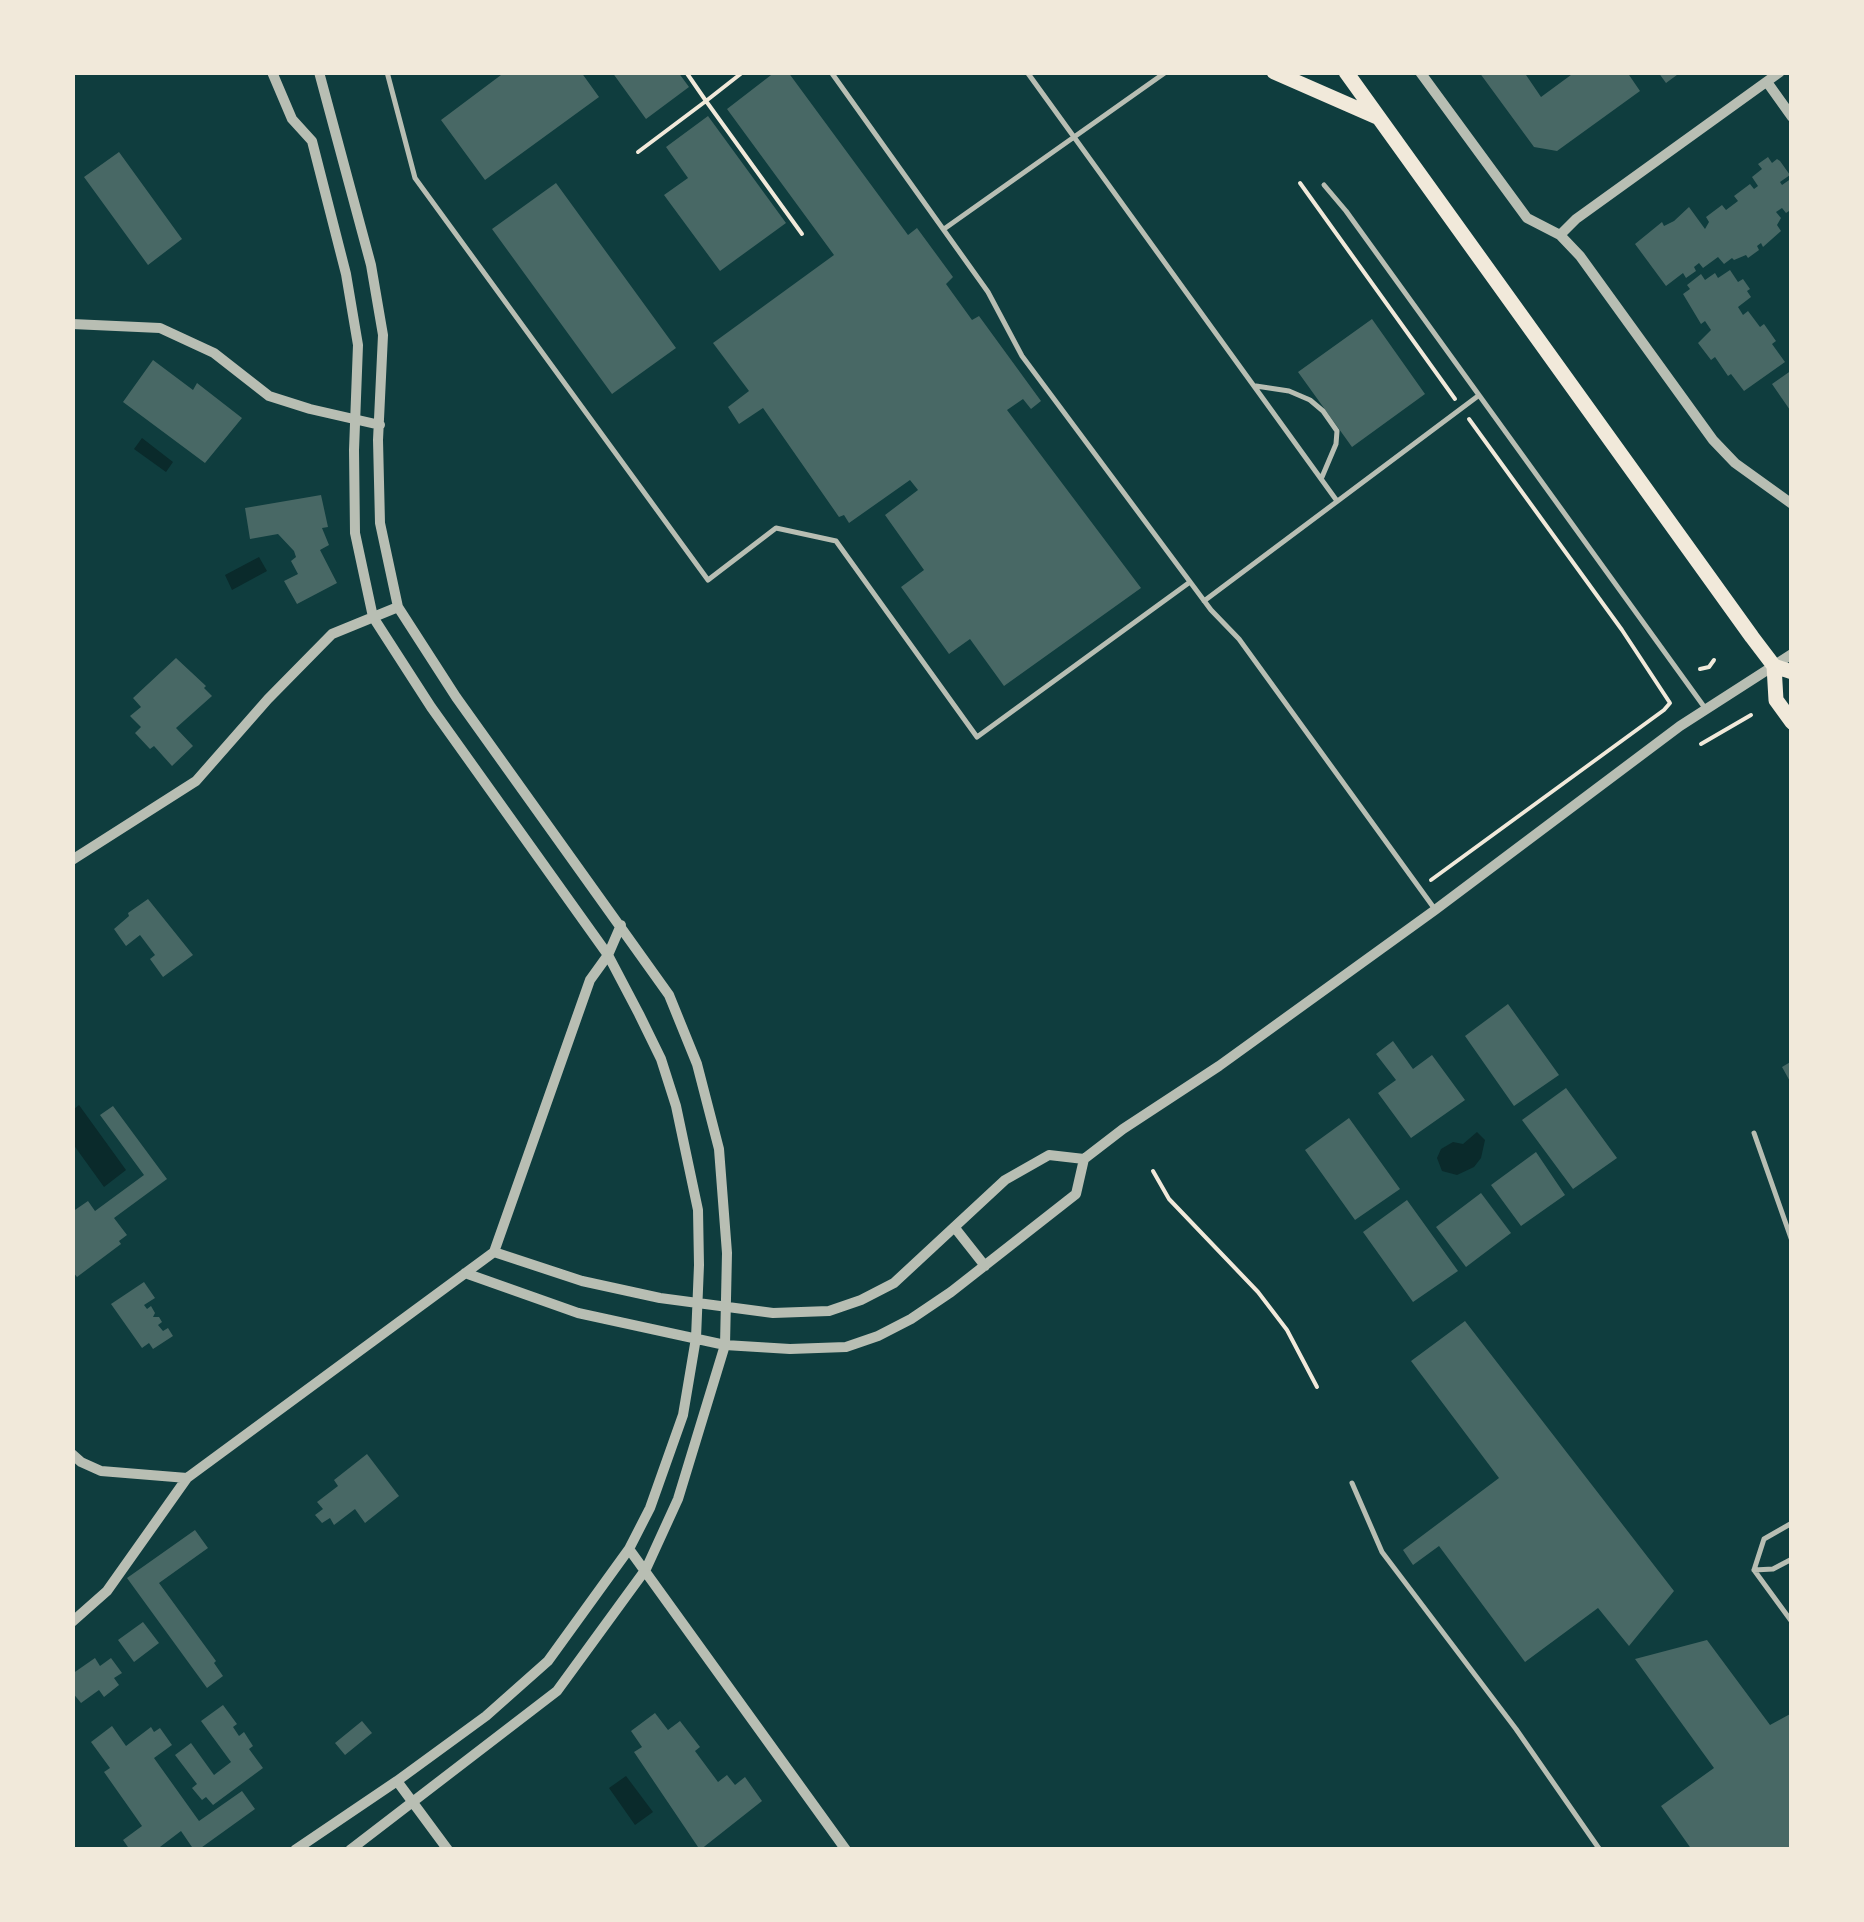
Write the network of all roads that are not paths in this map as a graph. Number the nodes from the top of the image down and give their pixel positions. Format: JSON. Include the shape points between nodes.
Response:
{"nodes":[{"id":1,"x":272,"y":72,"type":"edge"},
{"id":2,"x":319,"y":72,"type":"edge"},
{"id":3,"x":386,"y":72,"type":"edge"},
{"id":4,"x":831,"y":72,"type":"edge"},
{"id":5,"x":1028,"y":72,"type":"edge"},
{"id":6,"x":1166,"y":72,"type":"edge"},
{"id":7,"x":1274,"y":72,"type":"edge"},
{"id":8,"x":1346,"y":72,"type":"edge"},
{"id":9,"x":1420,"y":72,"type":"edge"},
{"id":10,"x":1780,"y":72,"type":"edge"},
{"id":11,"x":1766,"y":82,"type":"junction"},
{"id":12,"x":1792,"y":117,"type":"edge"},
{"id":13,"x":1379,"y":118,"type":"junction"},
{"id":14,"x":336,"y":134,"type":"junction"},
{"id":15,"x":1075,"y":137,"type":"junction"},
{"id":16,"x":312,"y":142,"type":"junction"},
{"id":17,"x":1324,"y":186,"type":"dead end"},
{"id":18,"x":943,"y":229,"type":"junction"},
{"id":19,"x":1560,"y":236,"type":"junction"},
{"id":20,"x":72,"y":324,"type":"edge"},
{"id":21,"x":1256,"y":386,"type":"junction"},
{"id":22,"x":1478,"y":396,"type":"junction"},
{"id":23,"x":356,"y":421,"type":"junction"},
{"id":24,"x":380,"y":425,"type":"junction"},
{"id":25,"x":1322,"y":478,"type":"junction"},
{"id":26,"x":1337,"y":501,"type":"junction"},
{"id":27,"x":1792,"y":504,"type":"edge"},
{"id":28,"x":1190,"y":582,"type":"junction"},
{"id":29,"x":1204,"y":601,"type":"junction"},
{"id":30,"x":398,"y":607,"type":"junction"},
{"id":31,"x":373,"y":617,"type":"junction"},
{"id":32,"x":1792,"y":654,"type":"edge"},
{"id":33,"x":1774,"y":666,"type":"junction"},
{"id":34,"x":1792,"y":672,"type":"edge"},
{"id":35,"x":1706,"y":709,"type":"junction"},
{"id":36,"x":1792,"y":722,"type":"edge"},
{"id":37,"x":72,"y":860,"type":"edge"},
{"id":38,"x":1435,"y":910,"type":"junction"},
{"id":39,"x":621,"y":926,"type":"junction"},
{"id":40,"x":608,"y":955,"type":"junction"},
{"id":41,"x":1754,"y":1134,"type":"dead end"},
{"id":42,"x":1084,"y":1159,"type":"junction"},
{"id":43,"x":954,"y":1228,"type":"junction"},
{"id":44,"x":1792,"y":1241,"type":"edge"},
{"id":45,"x":494,"y":1252,"type":"junction"},
{"id":46,"x":985,"y":1266,"type":"junction"},
{"id":47,"x":465,"y":1274,"type":"junction"},
{"id":48,"x":698,"y":1304,"type":"junction"},
{"id":49,"x":726,"y":1309,"type":"junction"},
{"id":50,"x":696,"y":1338,"type":"junction"},
{"id":51,"x":725,"y":1345,"type":"junction"},
{"id":52,"x":72,"y":1454,"type":"edge"},
{"id":53,"x":187,"y":1478,"type":"junction"},
{"id":54,"x":1352,"y":1483,"type":"dead end"},
{"id":55,"x":1792,"y":1523,"type":"edge"},
{"id":56,"x":629,"y":1549,"type":"junction"},
{"id":57,"x":1792,"y":1559,"type":"edge"},
{"id":58,"x":646,"y":1569,"type":"junction"},
{"id":59,"x":1754,"y":1570,"type":"junction"},
{"id":60,"x":72,"y":1622,"type":"edge"},
{"id":61,"x":1792,"y":1622,"type":"edge"},
{"id":62,"x":397,"y":1782,"type":"junction"},
{"id":63,"x":412,"y":1800,"type":"junction"},
{"id":64,"x":295,"y":1850,"type":"edge"},
{"id":65,"x":350,"y":1850,"type":"edge"},
{"id":66,"x":448,"y":1850,"type":"edge"},
{"id":67,"x":846,"y":1850,"type":"edge"},
{"id":68,"x":1600,"y":1850,"type":"edge"}],
"edges":[{"from":1,"to":16,"type":"street","via":[[292,119]]},
{"from":2,"to":14,"type":"street"},
{"from":3,"to":28,"type":"lane","via":[[415,178],[708,580],[776,528],[836,541],[977,737]]},
{"from":4,"to":18,"type":"lane"},
{"from":5,"to":15,"type":"lane"},
{"from":6,"to":15,"type":"lane"},
{"from":7,"to":13,"type":"main road"},
{"from":8,"to":13,"type":"main road"},
{"from":9,"to":19,"type":"street","via":[[1527,218]]},
{"from":10,"to":11,"type":"street"},
{"from":11,"to":12,"type":"street"},
{"from":11,"to":19,"type":"street"},
{"from":13,"to":33,"type":"main road"},
{"from":14,"to":16,"type":"street"},
{"from":14,"to":24,"type":"street","via":[[383,336]]},
{"from":15,"to":18,"type":"lane"},
{"from":15,"to":21,"type":"lane"},
{"from":16,"to":23,"type":"street","via":[[358,345]]},
{"from":17,"to":22,"type":"lane"},
{"from":18,"to":28,"type":"lane","via":[[1022,356]]},
{"from":19,"to":27,"type":"street","via":[[1714,440]]},
{"from":20,"to":23,"type":"street","via":[[160,328],[214,353],[270,396]]},
{"from":21,"to":25,"type":"lane"},
{"from":21,"to":25,"type":"lane","via":[[1289,391],[1323,410],[1336,444]]},
{"from":22,"to":26,"type":"lane"},
{"from":22,"to":35,"type":"lane"},
{"from":23,"to":24,"type":"street"},
{"from":23,"to":31,"type":"street","via":[[356,533]]},
{"from":24,"to":30,"type":"street","via":[[380,523]]},
{"from":25,"to":26,"type":"lane"},
{"from":26,"to":29,"type":"lane"},
{"from":28,"to":29,"type":"lane"},
{"from":29,"to":38,"type":"lane","via":[[1239,639]]},
{"from":30,"to":31,"type":"street"},
{"from":30,"to":39,"type":"street"},
{"from":31,"to":37,"type":"street","via":[[332,634],[196,781]]},
{"from":31,"to":40,"type":"street"},
{"from":32,"to":33,"type":"street"},
{"from":33,"to":34,"type":"main road"},
{"from":33,"to":35,"type":"street"},
{"from":33,"to":36,"type":"main road","via":[[1776,700]]},
{"from":35,"to":38,"type":"street"},
{"from":38,"to":42,"type":"street"},
{"from":39,"to":40,"type":"street"},
{"from":39,"to":49,"type":"street","via":[[669,995],[696,1064],[718,1150]]},
{"from":40,"to":45,"type":"street","via":[[590,980]]},
{"from":40,"to":48,"type":"street","via":[[661,1059],[676,1106],[698,1210]]},
{"from":41,"to":44,"type":"lane"},
{"from":42,"to":43,"type":"street","via":[[1049,1155],[1005,1180]]},
{"from":42,"to":46,"type":"street","via":[[1076,1194]]},
{"from":43,"to":46,"type":"street"},
{"from":43,"to":49,"type":"street","via":[[894,1283],[845,1306],[772,1313]]},
{"from":45,"to":47,"type":"street"},
{"from":45,"to":48,"type":"street","via":[[582,1280]]},
{"from":46,"to":51,"type":"street","via":[[911,1319],[846,1348]]},
{"from":47,"to":50,"type":"street","via":[[578,1313]]},
{"from":47,"to":53,"type":"street"},
{"from":48,"to":49,"type":"street"},
{"from":48,"to":50,"type":"street"},
{"from":49,"to":51,"type":"street"},
{"from":50,"to":51,"type":"street"},
{"from":50,"to":56,"type":"street","via":[[682,1415]]},
{"from":51,"to":58,"type":"street","via":[[678,1499]]},
{"from":52,"to":53,"type":"street","via":[[101,1471]]},
{"from":53,"to":60,"type":"street","via":[[107,1590]]},
{"from":54,"to":68,"type":"lane","via":[[1382,1552]]},
{"from":55,"to":59,"type":"lane","via":[[1764,1539]]},
{"from":56,"to":58,"type":"street"},
{"from":56,"to":62,"type":"street","via":[[548,1660]]},
{"from":57,"to":59,"type":"lane"},
{"from":58,"to":63,"type":"street","via":[[557,1692]]},
{"from":58,"to":67,"type":"street"},
{"from":59,"to":61,"type":"lane"},
{"from":62,"to":63,"type":"street"},
{"from":62,"to":64,"type":"street"},
{"from":63,"to":65,"type":"street"},
{"from":63,"to":66,"type":"street"}]}
